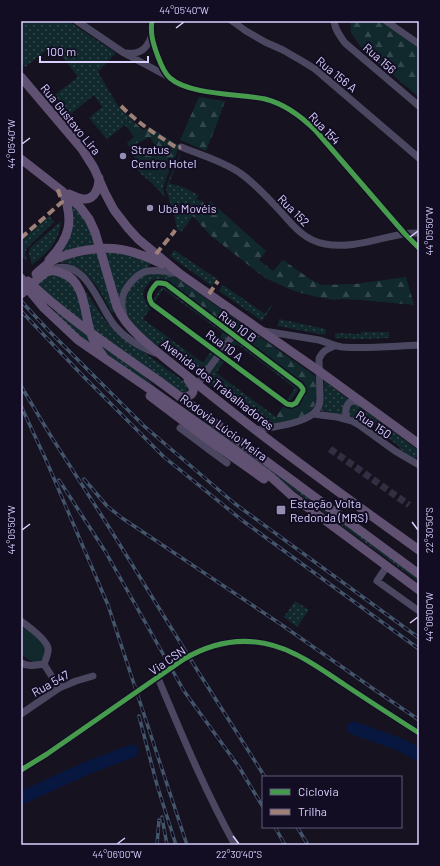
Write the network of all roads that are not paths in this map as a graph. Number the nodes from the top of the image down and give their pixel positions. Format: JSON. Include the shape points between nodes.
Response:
{"nodes":[{"id":1,"x":77,"y":21,"type":"edge"},
{"id":2,"x":152,"y":21,"type":"edge"},
{"id":3,"x":232,"y":21,"type":"edge"},
{"id":4,"x":334,"y":21,"type":"edge"},
{"id":5,"x":386,"y":21,"type":"edge"},
{"id":6,"x":151,"y":37,"type":"junction"},
{"id":7,"x":419,"y":44,"type":"edge"},
{"id":8,"x":124,"y":53,"type":"junction"},
{"id":9,"x":21,"y":77,"type":"edge"},
{"id":10,"x":170,"y":78,"type":"junction"},
{"id":11,"x":419,"y":106,"type":"edge"},
{"id":12,"x":181,"y":147,"type":"dead end"},
{"id":13,"x":21,"y":158,"type":"edge"},
{"id":14,"x":419,"y":158,"type":"edge"},
{"id":15,"x":99,"y":178,"type":"junction"},
{"id":16,"x":62,"y":191,"type":"junction"},
{"id":17,"x":419,"y":233,"type":"edge"},
{"id":18,"x":405,"y":234,"type":"junction"},
{"id":19,"x":419,"y":248,"type":"edge"},
{"id":20,"x":45,"y":270,"type":"junction"},
{"id":21,"x":180,"y":274,"type":"junction"},
{"id":22,"x":21,"y":275,"type":"edge"},
{"id":23,"x":21,"y":278,"type":"edge"},
{"id":24,"x":21,"y":287,"type":"edge"},
{"id":25,"x":152,"y":289,"type":"joint"},
{"id":26,"x":21,"y":294,"type":"edge"},
{"id":27,"x":129,"y":326,"type":"junction"},
{"id":28,"x":262,"y":330,"type":"junction"},
{"id":29,"x":233,"y":335,"type":"junction"},
{"id":30,"x":419,"y":345,"type":"edge"},
{"id":31,"x":334,"y":346,"type":"junction"},
{"id":32,"x":220,"y":354,"type":"junction"},
{"id":33,"x":162,"y":356,"type":"junction"},
{"id":34,"x":179,"y":370,"type":"junction"},
{"id":35,"x":319,"y":371,"type":"junction"},
{"id":36,"x":198,"y":385,"type":"junction"},
{"id":37,"x":180,"y":398,"type":"junction"},
{"id":38,"x":299,"y":398,"type":"joint"},
{"id":39,"x":363,"y":403,"type":"junction"},
{"id":40,"x":313,"y":414,"type":"junction"},
{"id":41,"x":347,"y":419,"type":"junction"},
{"id":42,"x":180,"y":428,"type":"dead end"},
{"id":43,"x":256,"y":430,"type":"junction"},
{"id":44,"x":419,"y":444,"type":"edge"},
{"id":45,"x":214,"y":448,"type":"junction"},
{"id":46,"x":227,"y":463,"type":"dead end"},
{"id":47,"x":419,"y":465,"type":"edge"},
{"id":48,"x":291,"y":496,"type":"junction"},
{"id":49,"x":419,"y":550,"type":"edge"},
{"id":50,"x":387,"y":566,"type":"junction"},
{"id":51,"x":419,"y":574,"type":"edge"},
{"id":52,"x":419,"y":590,"type":"edge"},
{"id":53,"x":419,"y":612,"type":"edge"},
{"id":54,"x":21,"y":621,"type":"edge"},
{"id":55,"x":21,"y":663,"type":"edge"},
{"id":56,"x":44,"y":664,"type":"junction"},
{"id":57,"x":93,"y":676,"type":"dead end"},
{"id":58,"x":158,"y":678,"type":"junction"},
{"id":59,"x":59,"y":688,"type":"junction"},
{"id":60,"x":21,"y":714,"type":"edge"},
{"id":61,"x":419,"y":733,"type":"edge"},
{"id":62,"x":21,"y":770,"type":"edge"},
{"id":63,"x":235,"y":845,"type":"edge"}],
"edges":[{"from":1,"to":8,"type":"street","name":"Rua 154"},
{"from":2,"to":6,"type":"street"},
{"from":3,"to":14,"type":"street","name":"Rua 156 A","via":[[252,35],[315,69]]},
{"from":4,"to":11,"type":"street","name":"Rua 156","via":[[338,34],[345,43]]},
{"from":5,"to":7,"type":"street"},
{"from":6,"to":8,"type":"street","via":[[148,45],[141,51],[133,54]]},
{"from":6,"to":10,"type":"street","via":[[160,63]]},
{"from":8,"to":10,"type":"street","name":"Rua 154"},
{"from":9,"to":15,"type":"main road","name":"Rua Gustavo Lira","via":[[82,149]]},
{"from":10,"to":18,"type":"street","name":"Rua 154","via":[[196,89],[265,99],[289,109],[316,131]]},
{"from":12,"to":18,"type":"street","name":"Rua 152","via":[[227,165],[241,174],[298,230],[313,241],[346,246]]},
{"from":13,"to":16,"type":"main road"},
{"from":15,"to":16,"type":"main road","via":[[96,191],[88,199]]},
{"from":15,"to":21,"type":"main road","name":"Rua Gustavo Lira","via":[[114,210],[133,234]]},
{"from":16,"to":20,"type":"main road","via":[[68,213],[68,229],[60,248]]},
{"from":16,"to":27,"type":"main road","name":"Avenida dos Trabalhadores","via":[[80,207],[91,222],[117,307]]},
{"from":17,"to":18,"type":"street","name":"Rua 152"},
{"from":18,"to":19,"type":"street","name":"Rua 154"},
{"from":20,"to":21,"type":"main road","via":[[52,261],[76,252],[111,248],[147,257]]},
{"from":20,"to":24,"type":"main road"},
{"from":20,"to":26,"type":"main road"},
{"from":20,"to":33,"type":"street","via":[[61,267],[79,274],[89,284],[117,328],[132,341]]},
{"from":20,"to":45,"type":"main road","via":[[66,275],[77,285],[93,339],[110,364],[122,376],[203,436]]},
{"from":21,"to":27,"type":"street","via":[[159,270],[147,271],[129,284],[122,301],[123,313]]},
{"from":21,"to":28,"type":"main road"},
{"from":22,"to":37,"type":"main road","name":"Rodovia Lúcio Meira","via":[[68,316]]},
{"from":23,"to":48,"type":"main road","name":"Rodovia Lúcio Meira","via":[[44,308],[78,340],[270,476]]},
{"from":25,"to":29,"type":"street","name":"Rua 10 B","via":[[156,283],[166,284]]},
{"from":25,"to":32,"type":"street","name":"Rua 10 A","via":[[148,296],[152,304]]},
{"from":27,"to":33,"type":"main road","name":"Avenida dos Trabalhadores"},
{"from":28,"to":31,"type":"street"},
{"from":28,"to":35,"type":"main road"},
{"from":29,"to":32,"type":"street"},
{"from":29,"to":38,"type":"street","name":"Rua 10 B","via":[[300,385],[303,391]]},
{"from":30,"to":31,"type":"street"},
{"from":31,"to":35,"type":"street","via":[[321,354]]},
{"from":32,"to":36,"type":"street"},
{"from":32,"to":38,"type":"street","name":"Rua 10 A","via":[[287,404],[292,405]]},
{"from":33,"to":34,"type":"main road","name":"Avenida dos Trabalhadores"},
{"from":34,"to":36,"type":"main road","name":"Avenida dos Trabalhadores"},
{"from":34,"to":37,"type":"main road","via":[[191,383],[193,390],[190,396]]},
{"from":35,"to":39,"type":"main road"},
{"from":35,"to":40,"type":"street","via":[[320,399]]},
{"from":36,"to":43,"type":"main road","name":"Avenida dos Trabalhadores"},
{"from":37,"to":51,"type":"main road","name":"Rodovia Lúcio Meira"},
{"from":39,"to":41,"type":"street","via":[[349,403],[345,414]]},
{"from":39,"to":44,"type":"main road"},
{"from":40,"to":41,"type":"street","name":"Rua 150"},
{"from":40,"to":43,"type":"street","via":[[293,423]]},
{"from":41,"to":47,"type":"street","name":"Rua 150"},
{"from":42,"to":45,"type":"street"},
{"from":43,"to":49,"type":"main road","name":"Avenida dos Trabalhadores"},
{"from":45,"to":46,"type":"street"},
{"from":45,"to":48,"type":"main road"},
{"from":48,"to":50,"type":"main road","name":"Rodovia Lúcio Meira"},
{"from":50,"to":52,"type":"main road","name":"Rodovia Lúcio Meira"},
{"from":50,"to":53,"type":"street","via":[[377,581]]},
{"from":54,"to":56,"type":"street","via":[[48,646]]},
{"from":55,"to":56,"type":"street","via":[[34,666]]},
{"from":56,"to":59,"type":"street"},
{"from":57,"to":59,"type":"street","name":"Rua 547"},
{"from":58,"to":61,"type":"street","name":"Via CSN","via":[[188,657],[211,646],[241,641],[267,644],[304,659]]},
{"from":58,"to":62,"type":"street","name":"Via CSN"},
{"from":58,"to":63,"type":"street","via":[[202,781]]},
{"from":59,"to":60,"type":"street","name":"Rua 547"}]}
